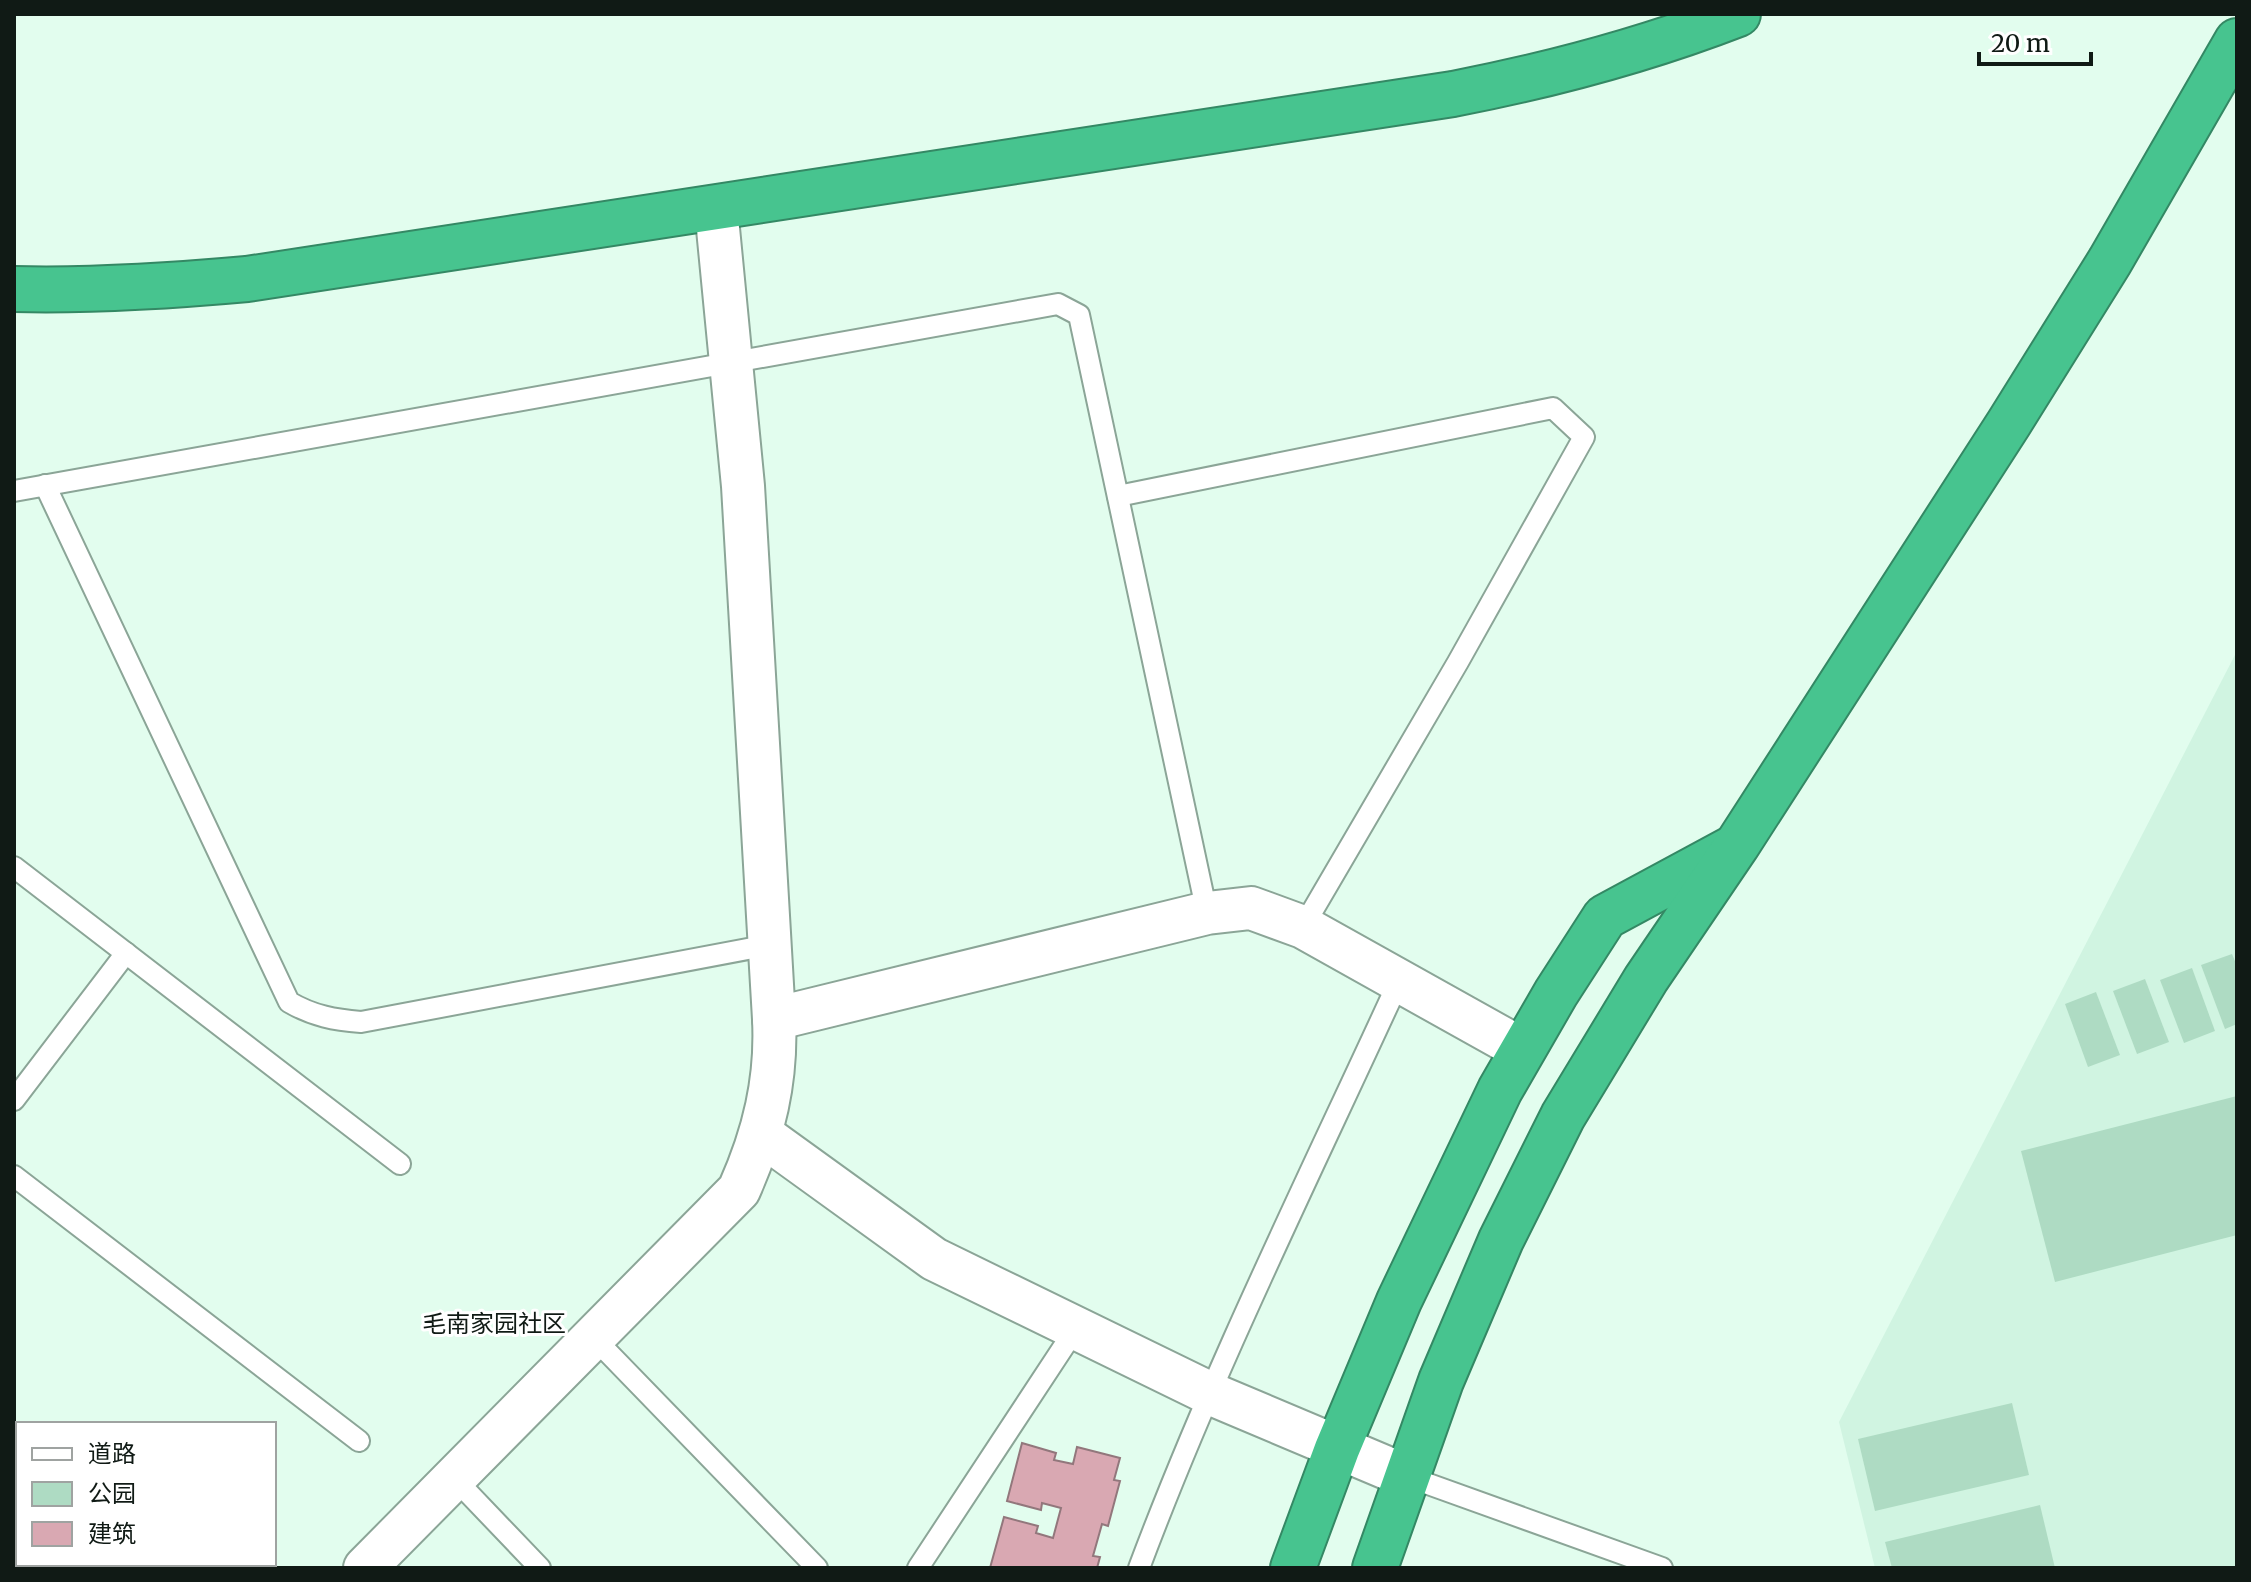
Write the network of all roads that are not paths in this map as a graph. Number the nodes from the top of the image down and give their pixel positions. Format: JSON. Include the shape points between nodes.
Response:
{"nodes":[{"id":1,"x":1738,"y":14,"type":"edge"},
{"id":2,"x":2237,"y":41,"type":"edge"},
{"id":3,"x":716,"y":208,"type":"junction"},
{"id":4,"x":14,"y":289,"type":"edge"},
{"id":5,"x":731,"y":362,"type":"junction"},
{"id":6,"x":45,"y":485,"type":"junction"},
{"id":7,"x":14,"y":491,"type":"edge"},
{"id":8,"x":1118,"y":496,"type":"junction"},
{"id":9,"x":1737,"y":845,"type":"junction"},
{"id":10,"x":14,"y":867,"type":"edge"},
{"id":11,"x":1207,"y":913,"type":"junction"},
{"id":12,"x":1303,"y":927,"type":"junction"},
{"id":13,"x":769,"y":945,"type":"junction"},
{"id":14,"x":126,"y":953,"type":"junction"},
{"id":15,"x":1399,"y":981,"type":"junction"},
{"id":16,"x":774,"y":1019,"type":"junction"},
{"id":17,"x":1523,"y":1050,"type":"junction"},
{"id":18,"x":14,"y":1100,"type":"edge"},
{"id":19,"x":761,"y":1134,"type":"junction"},
{"id":20,"x":400,"y":1164,"type":"dead end"},
{"id":21,"x":14,"y":1176,"type":"edge"},
{"id":22,"x":1076,"y":1328,"type":"junction"},
{"id":23,"x":593,"y":1337,"type":"junction"},
{"id":24,"x":1209,"y":1393,"type":"junction"},
{"id":25,"x":359,"y":1441,"type":"dead end"},
{"id":26,"x":1337,"y":1449,"type":"junction"},
{"id":27,"x":1406,"y":1476,"type":"junction"},
{"id":28,"x":454,"y":1478,"type":"junction"},
{"id":29,"x":365,"y":1568,"type":"edge"},
{"id":30,"x":540,"y":1568,"type":"edge"},
{"id":31,"x":817,"y":1568,"type":"edge"},
{"id":32,"x":918,"y":1568,"type":"edge"},
{"id":33,"x":1139,"y":1568,"type":"edge"},
{"id":34,"x":1293,"y":1568,"type":"edge"},
{"id":35,"x":1375,"y":1568,"type":"edge"},
{"id":36,"x":1662,"y":1568,"type":"edge"}],
"edges":[{"from":1,"to":3,"type":"highway","via":[[1602,61],[1453,94]]},
{"from":2,"to":9,"type":"highway","via":[[2077,314]]},
{"from":3,"to":4,"type":"highway","via":[[247,279],[160,287]]},
{"from":3,"to":5,"type":"street"},
{"from":5,"to":6,"type":"lane"},
{"from":5,"to":8,"type":"lane","via":[[1058,304],[1079,315]]},
{"from":5,"to":13,"type":"street"},
{"from":6,"to":7,"type":"lane"},
{"from":6,"to":13,"type":"lane","via":[[289,1002],[314,1015],[361,1022]]},
{"from":8,"to":11,"type":"lane"},
{"from":8,"to":12,"type":"lane","via":[[1553,408],[1584,437]]},
{"from":9,"to":17,"type":"highway","via":[[1605,917]]},
{"from":9,"to":27,"type":"highway","via":[[1646,979],[1563,1116],[1501,1240]]},
{"from":10,"to":14,"type":"lane"},
{"from":11,"to":12,"type":"street","via":[[1251,908]]},
{"from":11,"to":16,"type":"street"},
{"from":12,"to":15,"type":"street"},
{"from":13,"to":16,"type":"street"},
{"from":14,"to":18,"type":"lane"},
{"from":14,"to":20,"type":"lane"},
{"from":15,"to":17,"type":"street"},
{"from":15,"to":24,"type":"lane"},
{"from":16,"to":19,"type":"street","via":[[774,1073]]},
{"from":17,"to":26,"type":"highway","via":[[1412,1273]]},
{"from":19,"to":22,"type":"street","via":[[934,1259]]},
{"from":19,"to":23,"type":"street","via":[[739,1190]]},
{"from":21,"to":25,"type":"lane"},
{"from":22,"to":24,"type":"street"},
{"from":22,"to":32,"type":"lane"},
{"from":23,"to":28,"type":"street"},
{"from":23,"to":31,"type":"lane"},
{"from":24,"to":26,"type":"street"},
{"from":24,"to":33,"type":"lane"},
{"from":26,"to":27,"type":"street"},
{"from":26,"to":34,"type":"highway"},
{"from":27,"to":35,"type":"highway"},
{"from":27,"to":36,"type":"lane"},
{"from":28,"to":29,"type":"street"},
{"from":28,"to":30,"type":"lane"}]}
